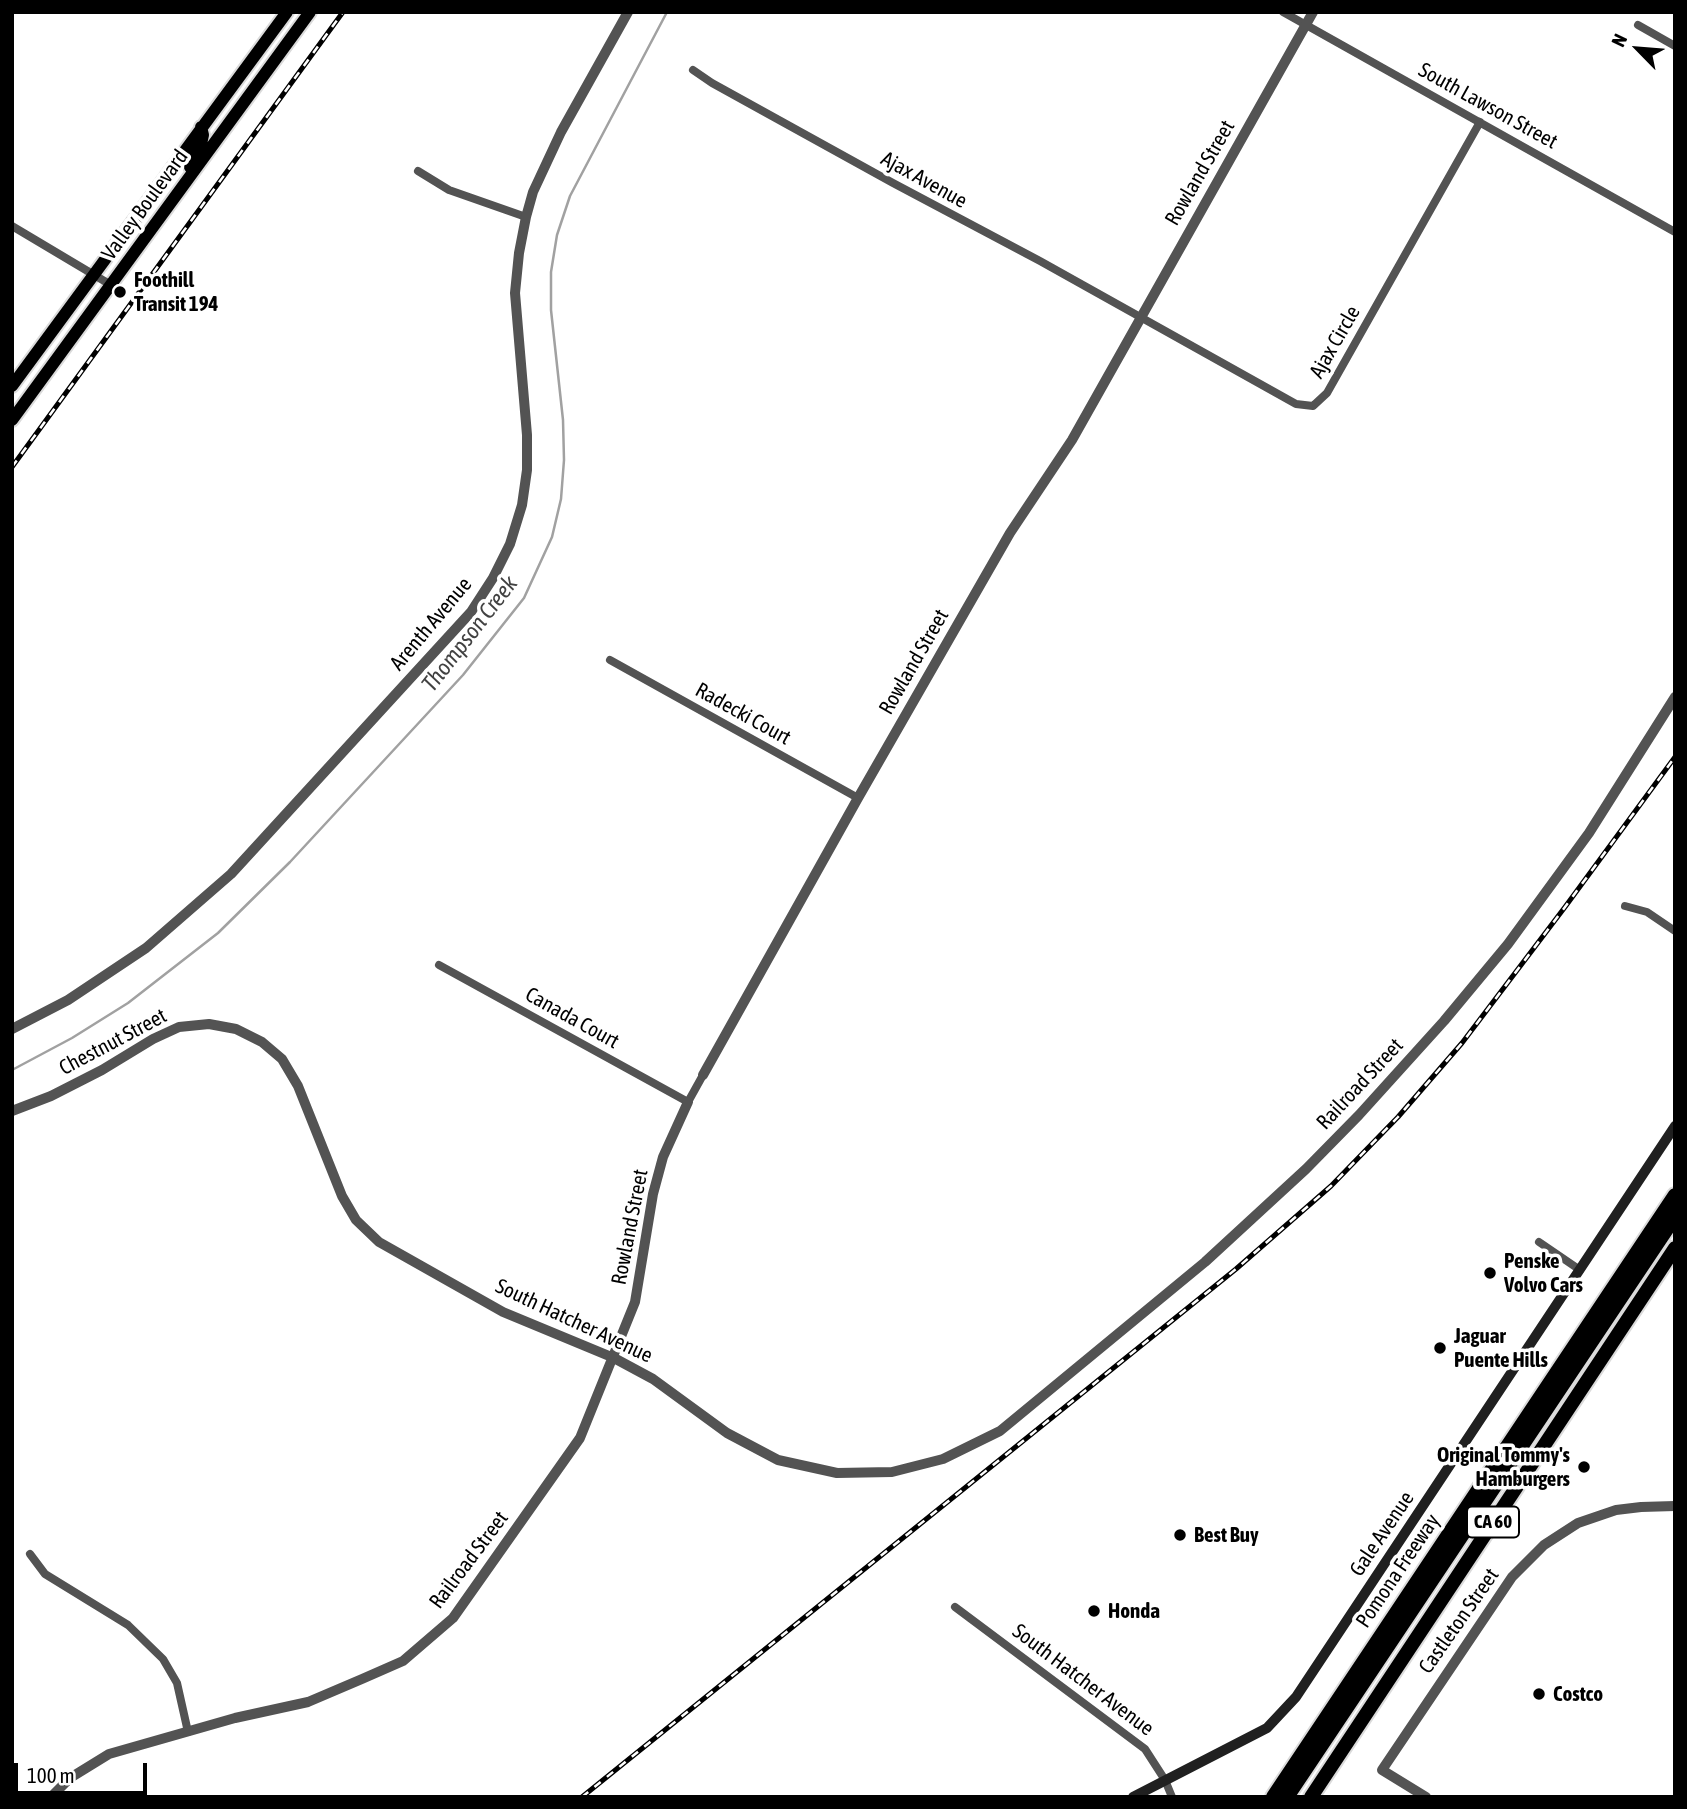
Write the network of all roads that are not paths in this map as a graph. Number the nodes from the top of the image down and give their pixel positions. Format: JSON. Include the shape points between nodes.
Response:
{"nodes":[{"id":1,"x":287,"y":12,"type":"edge"},
{"id":2,"x":310,"y":12,"type":"edge"},
{"id":3,"x":628,"y":12,"type":"edge"},
{"id":4,"x":1283,"y":12,"type":"edge"},
{"id":5,"x":1313,"y":12,"type":"edge"},
{"id":6,"x":1306,"y":25,"type":"junction"},
{"id":7,"x":1638,"y":25,"type":"dead end"},
{"id":8,"x":1675,"y":46,"type":"edge"},
{"id":9,"x":693,"y":70,"type":"dead end"},
{"id":10,"x":1480,"y":122,"type":"junction"},
{"id":11,"x":201,"y":128,"type":"junction"},
{"id":12,"x":418,"y":171,"type":"dead end"},
{"id":13,"x":178,"y":193,"type":"junction"},
{"id":14,"x":526,"y":217,"type":"junction"},
{"id":15,"x":12,"y":226,"type":"edge"},
{"id":16,"x":1675,"y":232,"type":"edge"},
{"id":17,"x":95,"y":273,"type":"junction"},
{"id":18,"x":111,"y":285,"type":"junction"},
{"id":19,"x":1140,"y":318,"type":"junction"},
{"id":20,"x":12,"y":386,"type":"edge"},
{"id":21,"x":12,"y":420,"type":"edge"},
{"id":22,"x":610,"y":660,"type":"dead end"},
{"id":23,"x":1675,"y":697,"type":"edge"},
{"id":24,"x":858,"y":798,"type":"junction"},
{"id":25,"x":1625,"y":906,"type":"dead end"},
{"id":26,"x":1675,"y":931,"type":"edge"},
{"id":27,"x":439,"y":965,"type":"dead end"},
{"id":28,"x":12,"y":1029,"type":"edge"},
{"id":29,"x":236,"y":1029,"type":"joint"},
{"id":30,"x":703,"y":1075,"type":"joint"},
{"id":31,"x":688,"y":1102,"type":"junction"},
{"id":32,"x":12,"y":1111,"type":"edge"},
{"id":33,"x":1675,"y":1126,"type":"edge"},
{"id":34,"x":1675,"y":1195,"type":"edge"},
{"id":35,"x":1675,"y":1217,"type":"edge"},
{"id":36,"x":1675,"y":1227,"type":"edge"},
{"id":37,"x":1539,"y":1242,"type":"dead end"},
{"id":38,"x":1675,"y":1248,"type":"edge"},
{"id":39,"x":1580,"y":1270,"type":"junction"},
{"id":40,"x":614,"y":1358,"type":"junction"},
{"id":41,"x":1000,"y":1431,"type":"joint"},
{"id":42,"x":1675,"y":1506,"type":"edge"},
{"id":43,"x":30,"y":1554,"type":"dead end"},
{"id":44,"x":955,"y":1607,"type":"dead end"},
{"id":45,"x":188,"y":1732,"type":"junction"},
{"id":46,"x":1166,"y":1780,"type":"junction"},
{"id":47,"x":51,"y":1797,"type":"edge"},
{"id":48,"x":1133,"y":1797,"type":"edge"},
{"id":49,"x":1172,"y":1797,"type":"edge"},
{"id":50,"x":1273,"y":1797,"type":"edge"},
{"id":51,"x":1287,"y":1797,"type":"edge"},
{"id":52,"x":1295,"y":1797,"type":"edge"},
{"id":53,"x":1311,"y":1797,"type":"edge"},
{"id":54,"x":1426,"y":1797,"type":"edge"}],
"edges":[{"from":1,"to":11,"type":"main road","name":"Valley Boulevard"},
{"from":2,"to":13,"type":"main road","name":"Valley Boulevard"},
{"from":3,"to":14,"type":"street","name":"Arenth Avenue","via":[[558,138]]},
{"from":4,"to":6,"type":"street","name":"South Lawson Street"},
{"from":5,"to":6,"type":"street","name":"Rowland Street"},
{"from":6,"to":10,"type":"street","name":"South Lawson Street"},
{"from":6,"to":19,"type":"street","name":"Rowland Street"},
{"from":7,"to":8,"type":"street"},
{"from":9,"to":19,"type":"street","name":"Ajax Avenue"},
{"from":10,"to":16,"type":"street","name":"South Lawson Street"},
{"from":10,"to":19,"type":"street","name":"Ajax Circle","via":[[1327,393],[1313,406],[1296,404]]},
{"from":11,"to":13,"type":"main road","via":[[201,144]]},
{"from":11,"to":17,"type":"main road","name":"Valley Boulevard"},
{"from":12,"to":14,"type":"street","via":[[449,190]]},
{"from":13,"to":18,"type":"main road","name":"Valley Boulevard"},
{"from":14,"to":28,"type":"street","name":"Arenth Avenue","via":[[515,293],[527,470],[522,505],[493,578],[471,612],[231,874],[146,948],[68,1000]]},
{"from":15,"to":17,"type":"street"},
{"from":17,"to":18,"type":"street"},
{"from":17,"to":20,"type":"main road","name":"Valley Boulevard"},
{"from":18,"to":21,"type":"main road","name":"Valley Boulevard"},
{"from":19,"to":24,"type":"street","name":"Rowland Street"},
{"from":22,"to":24,"type":"street","name":"Radecki Court"},
{"from":23,"to":41,"type":"street","name":"Railroad Street","via":[[1589,834],[1508,944],[1361,1113],[1207,1260]]},
{"from":24,"to":30,"type":"street","name":"Rowland Street"},
{"from":25,"to":26,"type":"street","via":[[1647,912]]},
{"from":27,"to":31,"type":"street","name":"Canada Court"},
{"from":29,"to":32,"type":"street","name":"Chestnut Street","via":[[209,1024],[179,1027],[51,1096]]},
{"from":29,"to":40,"type":"street","name":"South Hatcher Avenue","via":[[282,1059],[298,1086],[342,1196],[356,1220],[379,1242],[503,1312]]},
{"from":30,"to":31,"type":"street","name":"Rowland Street"},
{"from":31,"to":40,"type":"street","name":"Rowland Street","via":[[663,1157],[635,1302]]},
{"from":33,"to":39,"type":"main road","name":"Gale Avenue"},
{"from":34,"to":50,"type":"highway","name":"Pomona Freeway","number":"CA 60"},
{"from":35,"to":51,"type":"highway"},
{"from":36,"to":52,"type":"highway"},
{"from":37,"to":39,"type":"street"},
{"from":38,"to":53,"type":"highway","number":"CA 60"},
{"from":39,"to":46,"type":"main road","name":"Gale Avenue","via":[[1296,1697],[1267,1728]]},
{"from":40,"to":41,"type":"street","name":"South Hatcher Avenue","via":[[653,1379],[727,1433],[778,1460],[837,1472],[892,1472],[943,1459]]},
{"from":40,"to":45,"type":"street","name":"Railroad Street","via":[[580,1438],[453,1618],[428,1641],[403,1661],[308,1702]]},
{"from":42,"to":54,"type":"street","name":"Castleton Street","via":[[1638,1507],[1569,1528],[1512,1577],[1382,1770]]},
{"from":43,"to":45,"type":"street","via":[[45,1574],[128,1625],[163,1659],[177,1683]]},
{"from":44,"to":46,"type":"street","name":"South Hatcher Avenue","via":[[1145,1749]]},
{"from":45,"to":47,"type":"street","name":"Railroad Street","via":[[109,1754],[70,1778]]},
{"from":46,"to":48,"type":"main road","name":"Gale Avenue"},
{"from":46,"to":49,"type":"street","name":"South Hatcher Avenue"}]}
